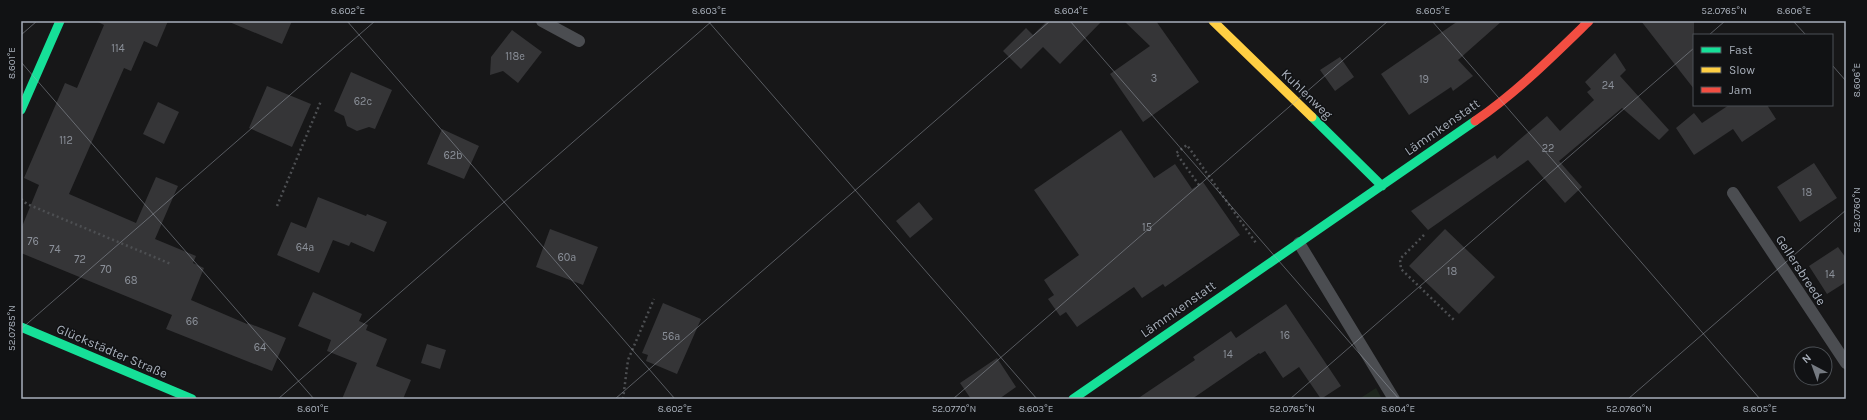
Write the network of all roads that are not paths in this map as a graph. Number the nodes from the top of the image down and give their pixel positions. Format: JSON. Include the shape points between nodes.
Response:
{"nodes":[{"id":1,"x":60,"y":21,"type":"edge"},
{"id":2,"x":542,"y":21,"type":"edge"},
{"id":3,"x":1213,"y":21,"type":"edge"},
{"id":4,"x":1589,"y":21,"type":"edge"},
{"id":5,"x":579,"y":41,"type":"dead end"},
{"id":6,"x":21,"y":110,"type":"edge"},
{"id":7,"x":1382,"y":186,"type":"junction"},
{"id":8,"x":1733,"y":193,"type":"dead end"},
{"id":9,"x":1299,"y":243,"type":"junction"},
{"id":10,"x":21,"y":327,"type":"edge"},
{"id":11,"x":1846,"y":363,"type":"edge"},
{"id":12,"x":192,"y":399,"type":"edge"},
{"id":13,"x":1073,"y":399,"type":"edge"},
{"id":14,"x":1394,"y":399,"type":"edge"}],
"edges":[{"from":1,"to":6,"type":"street"},
{"from":2,"to":5,"type":"lane"},
{"from":3,"to":7,"type":"street","name":"Kuhlenweg"},
{"from":4,"to":7,"type":"street","name":"Lämmkenstatt","via":[[1504,101]]},
{"from":7,"to":9,"type":"street","name":"Lämmkenstatt"},
{"from":8,"to":11,"type":"lane","name":"Gellersbreede"},
{"from":9,"to":13,"type":"street","name":"Lämmkenstatt"},
{"from":9,"to":14,"type":"lane"},
{"from":10,"to":12,"type":"street","name":"Glückstädter Straße"}]}
